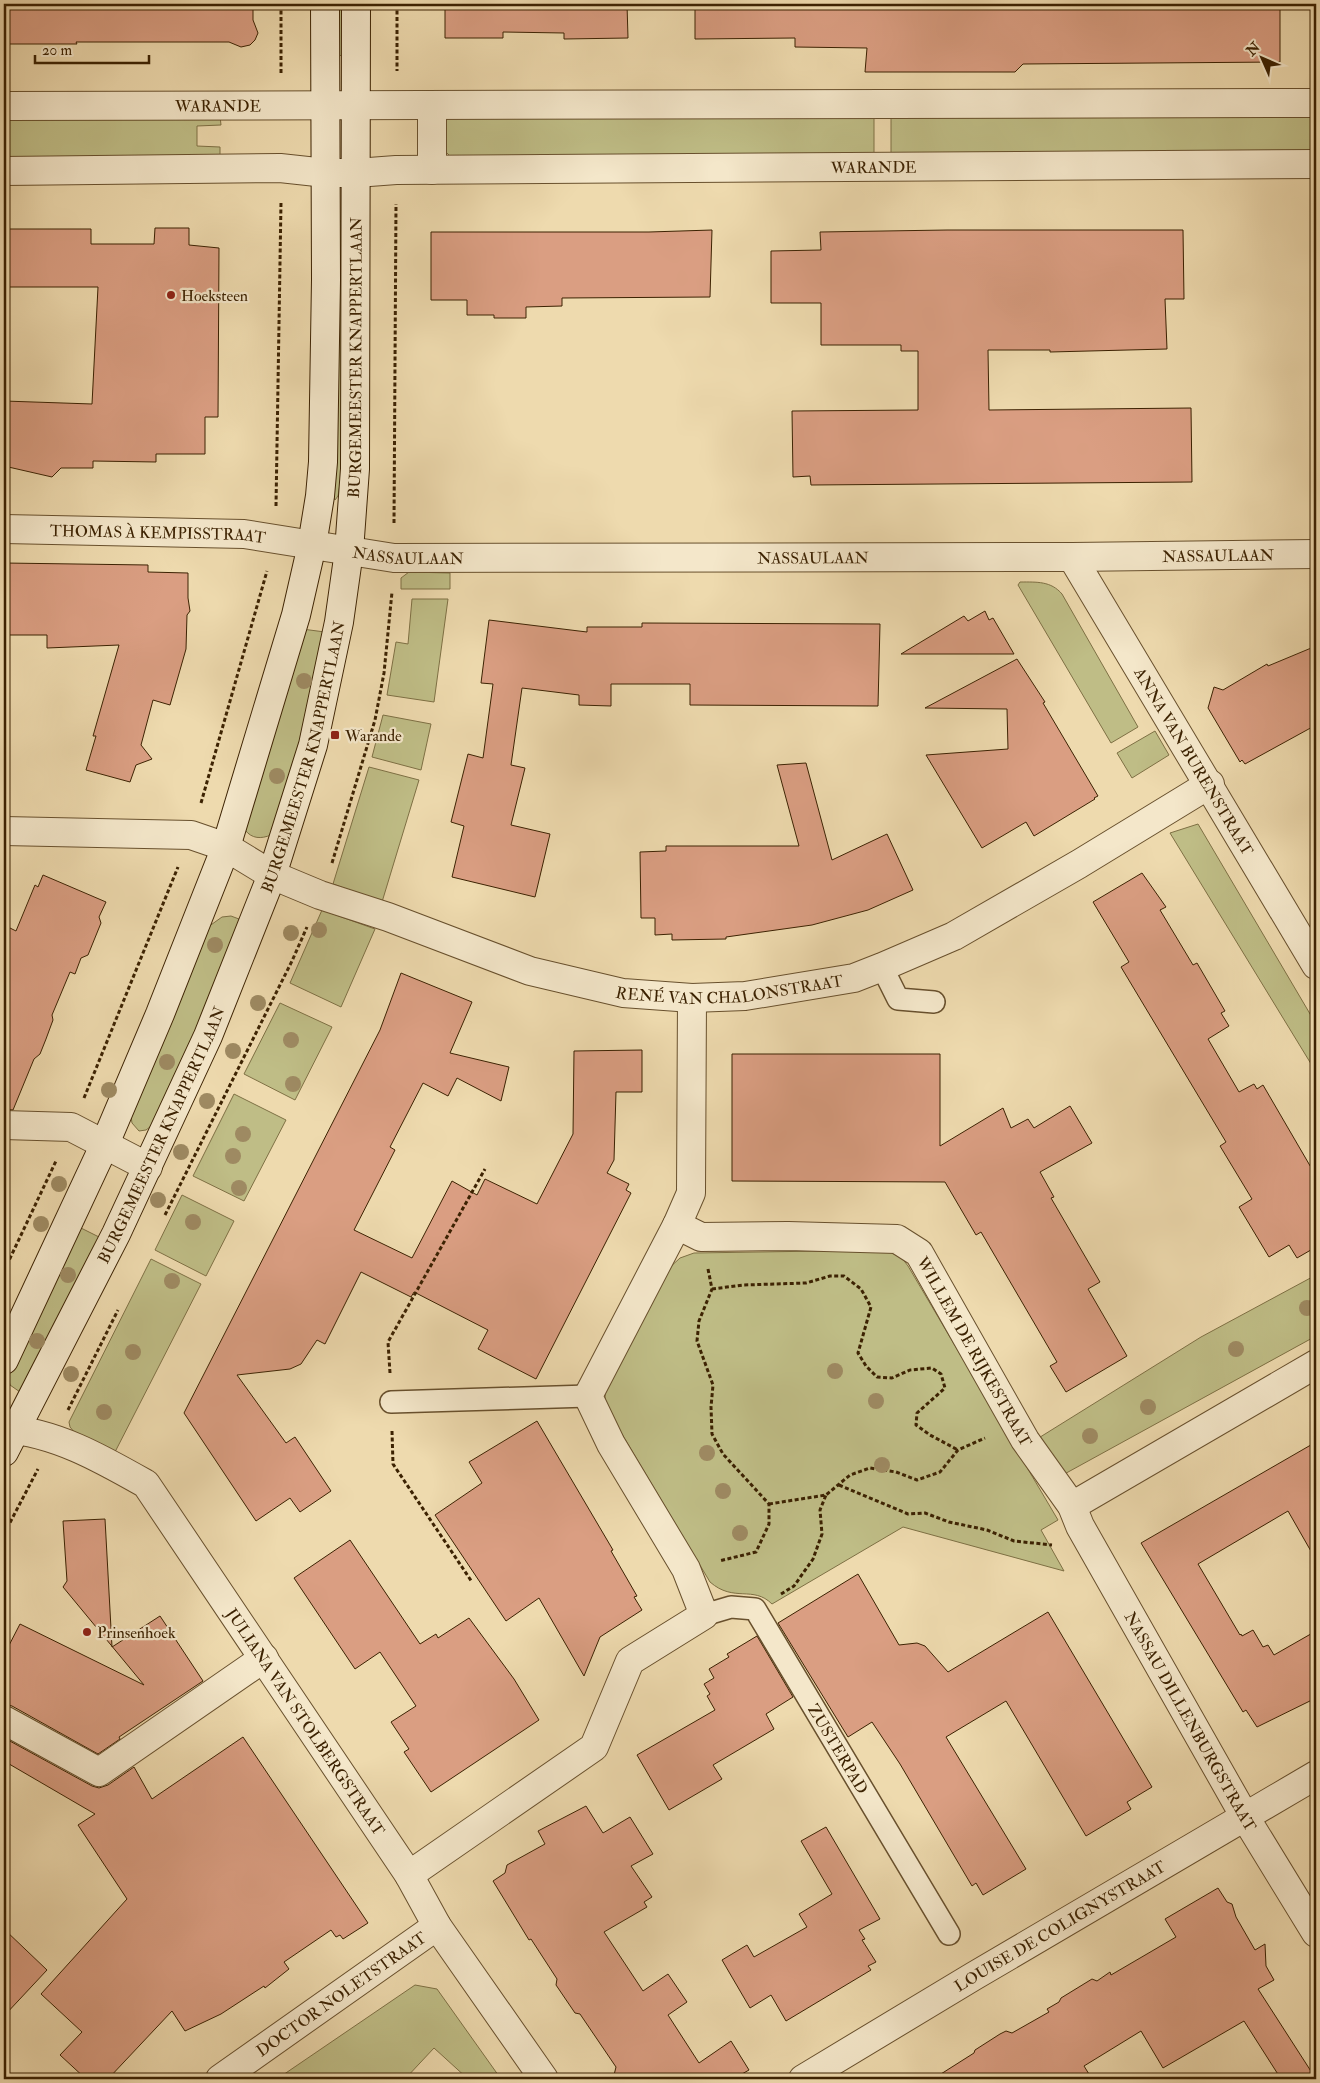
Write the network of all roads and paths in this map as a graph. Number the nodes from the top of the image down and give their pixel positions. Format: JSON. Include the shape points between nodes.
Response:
{"nodes":[{"id":1,"x":281,"y":4,"type":"edge"},
{"id":2,"x":325,"y":4,"type":"edge"},
{"id":3,"x":356,"y":4,"type":"edge"},
{"id":4,"x":396,"y":4,"type":"edge"},
{"id":5,"x":1316,"y":103,"type":"edge"},
{"id":6,"x":357,"y":104,"type":"junction"},
{"id":7,"x":280,"y":105,"type":"junction"},
{"id":8,"x":326,"y":105,"type":"junction"},
{"id":9,"x":397,"y":105,"type":"junction"},
{"id":10,"x":432,"y":105,"type":"junction"},
{"id":11,"x":4,"y":106,"type":"edge"},
{"id":12,"x":1316,"y":164,"type":"edge"},
{"id":13,"x":280,"y":168,"type":"junction"},
{"id":14,"x":396,"y":170,"type":"junction"},
{"id":15,"x":432,"y":170,"type":"junction"},
{"id":16,"x":4,"y":171,"type":"edge"},
{"id":17,"x":326,"y":173,"type":"junction"},
{"id":18,"x":356,"y":173,"type":"junction"},
{"id":19,"x":4,"y":529,"type":"edge"},
{"id":20,"x":276,"y":540,"type":"junction"},
{"id":21,"x":312,"y":545,"type":"junction"},
{"id":22,"x":349,"y":551,"type":"junction"},
{"id":23,"x":1316,"y":554,"type":"edge"},
{"id":24,"x":1072,"y":557,"type":"junction"},
{"id":25,"x":394,"y":558,"type":"junction"},
{"id":26,"x":1210,"y":784,"type":"junction"},
{"id":27,"x":4,"y":830,"type":"edge"},
{"id":28,"x":192,"y":835,"type":"junction"},
{"id":29,"x":226,"y":848,"type":"junction"},
{"id":30,"x":272,"y":875,"type":"junction"},
{"id":31,"x":1316,"y":965,"type":"edge"},
{"id":32,"x":882,"y":967,"type":"junction"},
{"id":33,"x":692,"y":998,"type":"junction"},
{"id":34,"x":934,"y":1002,"type":"dead end"},
{"id":35,"x":4,"y":1125,"type":"edge"},
{"id":36,"x":71,"y":1128,"type":"junction"},
{"id":37,"x":104,"y":1146,"type":"junction"},
{"id":38,"x":148,"y":1167,"type":"junction"},
{"id":39,"x":689,"y":1231,"type":"junction"},
{"id":40,"x":4,"y":1271,"type":"edge"},
{"id":41,"x":712,"y":1289,"type":"junction"},
{"id":42,"x":4,"y":1360,"type":"edge"},
{"id":43,"x":1316,"y":1364,"type":"edge"},
{"id":44,"x":588,"y":1396,"type":"junction"},
{"id":45,"x":391,"y":1402,"type":"dead end"},
{"id":46,"x":7,"y":1437,"type":"edge"},
{"id":47,"x":54,"y":1438,"type":"junction"},
{"id":48,"x":1025,"y":1440,"type":"junction"},
{"id":49,"x":958,"y":1450,"type":"junction"},
{"id":50,"x":838,"y":1485,"type":"junction"},
{"id":51,"x":826,"y":1495,"type":"junction"},
{"id":52,"x":769,"y":1504,"type":"junction"},
{"id":53,"x":1076,"y":1516,"type":"junction"},
{"id":54,"x":4,"y":1534,"type":"edge"},
{"id":55,"x":686,"y":1569,"type":"junction"},
{"id":56,"x":755,"y":1609,"type":"junction"},
{"id":57,"x":704,"y":1615,"type":"junction"},
{"id":58,"x":264,"y":1658,"type":"junction"},
{"id":59,"x":4,"y":1720,"type":"edge"},
{"id":60,"x":1316,"y":1775,"type":"edge"},
{"id":61,"x":1245,"y":1817,"type":"junction"},
{"id":62,"x":409,"y":1875,"type":"junction"},
{"id":63,"x":437,"y":1926,"type":"junction"},
{"id":64,"x":1316,"y":1933,"type":"edge"},
{"id":65,"x":949,"y":1934,"type":"dead end"},
{"id":66,"x":220,"y":2079,"type":"edge"},
{"id":67,"x":544,"y":2079,"type":"edge"},
{"id":68,"x":803,"y":2079,"type":"edge"}],
"edges":[{"from":1,"to":7,"type":"path"},
{"from":2,"to":8,"type":"street","name":"BURGEMEESTER KNAPPERTLAAN"},
{"from":3,"to":6,"type":"street","name":"BURGEMEESTER KNAPPERTLAAN"},
{"from":4,"to":9,"type":"path"},
{"from":5,"to":10,"type":"street","name":"WARANDE"},
{"from":6,"to":8,"type":"street","name":"WARANDE"},
{"from":6,"to":9,"type":"street","name":"WARANDE"},
{"from":6,"to":18,"type":"street","name":"BURGEMEESTER KNAPPERTLAAN"},
{"from":7,"to":8,"type":"street","name":"WARANDE"},
{"from":7,"to":11,"type":"street","name":"WARANDE"},
{"from":8,"to":17,"type":"street","name":"BURGEMEESTER KNAPPERTLAAN"},
{"from":9,"to":10,"type":"street","name":"WARANDE"},
{"from":10,"to":15,"type":"street"},
{"from":12,"to":15,"type":"street","name":"WARANDE"},
{"from":13,"to":16,"type":"street","name":"WARANDE"},
{"from":13,"to":17,"type":"street","name":"WARANDE"},
{"from":13,"to":20,"type":"path"},
{"from":14,"to":15,"type":"street","name":"WARANDE"},
{"from":14,"to":18,"type":"street","name":"WARANDE"},
{"from":14,"to":25,"type":"path"},
{"from":17,"to":18,"type":"street","name":"WARANDE"},
{"from":17,"to":21,"type":"street","name":"BURGEMEESTER KNAPPERTLAAN","via":[[323,462]]},
{"from":18,"to":22,"type":"street","name":"BURGEMEESTER KNAPPERTLAAN","via":[[355,469]]},
{"from":19,"to":20,"type":"street","name":"THOMAS À KEMPISSTRAAT","via":[[244,534]]},
{"from":20,"to":21,"type":"street","name":"THOMAS À KEMPISSTRAAT"},
{"from":20,"to":28,"type":"path"},
{"from":21,"to":22,"type":"street","name":"NASSAULAAN"},
{"from":21,"to":29,"type":"street","name":"BURGEMEESTER KNAPPERTLAAN","via":[[296,615]]},
{"from":22,"to":25,"type":"street","name":"NASSAULAAN"},
{"from":22,"to":30,"type":"street","name":"BURGEMEESTER KNAPPERTLAAN","via":[[339,622],[313,744]]},
{"from":23,"to":24,"type":"street","name":"NASSAULAAN"},
{"from":24,"to":25,"type":"street","name":"NASSAULAAN"},
{"from":24,"to":26,"type":"street","name":"ANNA VAN BURENSTRAAT"},
{"from":26,"to":31,"type":"street","name":"ANNA VAN BURENSTRAAT"},
{"from":26,"to":32,"type":"street","name":"RENÉ VAN CHALONSTRAAT","via":[[954,936]]},
{"from":27,"to":28,"type":"street","name":"RENÉ VAN CHALONSTRAAT"},
{"from":28,"to":29,"type":"street","name":"RENÉ VAN CHALONSTRAAT"},
{"from":28,"to":36,"type":"path"},
{"from":29,"to":30,"type":"street","name":"RENÉ VAN CHALONSTRAAT"},
{"from":29,"to":37,"type":"street","name":"BURGEMEESTER KNAPPERTLAAN"},
{"from":30,"to":33,"type":"street","name":"RENÉ VAN CHALONSTRAAT","via":[[530,971],[623,993]]},
{"from":30,"to":38,"type":"street","name":"BURGEMEESTER KNAPPERTLAAN","via":[[208,1036]]},
{"from":32,"to":33,"type":"street","name":"RENÉ VAN CHALONSTRAAT","via":[[854,978],[745,996]]},
{"from":32,"to":34,"type":"lane","via":[[898,999]]},
{"from":33,"to":39,"type":"street"},
{"from":35,"to":36,"type":"street"},
{"from":36,"to":37,"type":"street"},
{"from":36,"to":40,"type":"path"},
{"from":37,"to":38,"type":"street"},
{"from":37,"to":42,"type":"street","name":"BURGEMEESTER KNAPPERTLAAN"},
{"from":38,"to":46,"type":"street","name":"BURGEMEESTER KNAPPERTLAAN","via":[[116,1234]]},
{"from":39,"to":41,"type":"path"},
{"from":39,"to":44,"type":"street"},
{"from":39,"to":48,"type":"street","name":"WILLEM DE RIJKESTRAAT","via":[[898,1239],[919,1253]]},
{"from":41,"to":49,"type":"path","via":[[806,1283],[830,1276],[844,1276],[861,1289],[871,1307],[858,1353],[866,1366],[877,1377],[892,1378],[910,1370],[932,1368],[941,1374],[945,1388],[917,1413],[916,1425]]},
{"from":41,"to":52,"type":"path","via":[[699,1321],[697,1341],[713,1385],[710,1407],[712,1434],[723,1454]]},
{"from":43,"to":53,"type":"street"},
{"from":44,"to":45,"type":"lane"},
{"from":44,"to":55,"type":"street","via":[[611,1444]]},
{"from":46,"to":47,"type":"street","name":"JULIANA VAN STOLBERGSTRAAT"},
{"from":47,"to":54,"type":"path"},
{"from":47,"to":58,"type":"street","name":"JULIANA VAN STOLBERGSTRAAT","via":[[146,1484]]},
{"from":48,"to":49,"type":"path","via":[[982,1438]]},
{"from":48,"to":53,"type":"street","name":"WILLEM DE RIJKESTRAAT"},
{"from":49,"to":50,"type":"path","via":[[940,1472],[917,1480],[896,1472],[870,1468],[850,1475]]},
{"from":50,"to":51,"type":"path"},
{"from":50,"to":53,"type":"path","via":[[908,1514],[925,1513],[1014,1541],[1055,1545]]},
{"from":51,"to":52,"type":"path"},
{"from":51,"to":56,"type":"path","via":[[820,1510],[822,1534],[813,1559],[794,1586]]},
{"from":52,"to":55,"type":"path","via":[[769,1524],[756,1552]]},
{"from":53,"to":61,"type":"street","name":"NASSAU DILLENBURGSTRAAT"},
{"from":55,"to":57,"type":"street"},
{"from":56,"to":57,"type":"lane","via":[[731,1607]]},
{"from":56,"to":65,"type":"lane","name":"ZUSTERPAD"},
{"from":57,"to":62,"type":"street","via":[[630,1661],[594,1747]]},
{"from":58,"to":59,"type":"street","via":[[99,1772]]},
{"from":58,"to":62,"type":"street","name":"JULIANA VAN STOLBERGSTRAAT"},
{"from":60,"to":61,"type":"street","name":"LOUISE DE COLIGNYSTRAAT"},
{"from":61,"to":64,"type":"street","name":"NASSAU DILLENBURGSTRAAT"},
{"from":61,"to":68,"type":"street","name":"LOUISE DE COLIGNYSTRAAT"},
{"from":62,"to":63,"type":"street","name":"JULIANA VAN STOLBERGSTRAAT"},
{"from":63,"to":66,"type":"street","name":"DOCTOR NOLETSTRAAT"},
{"from":63,"to":67,"type":"street","name":"JULIANA VAN STOLBERGSTRAAT"}]}
